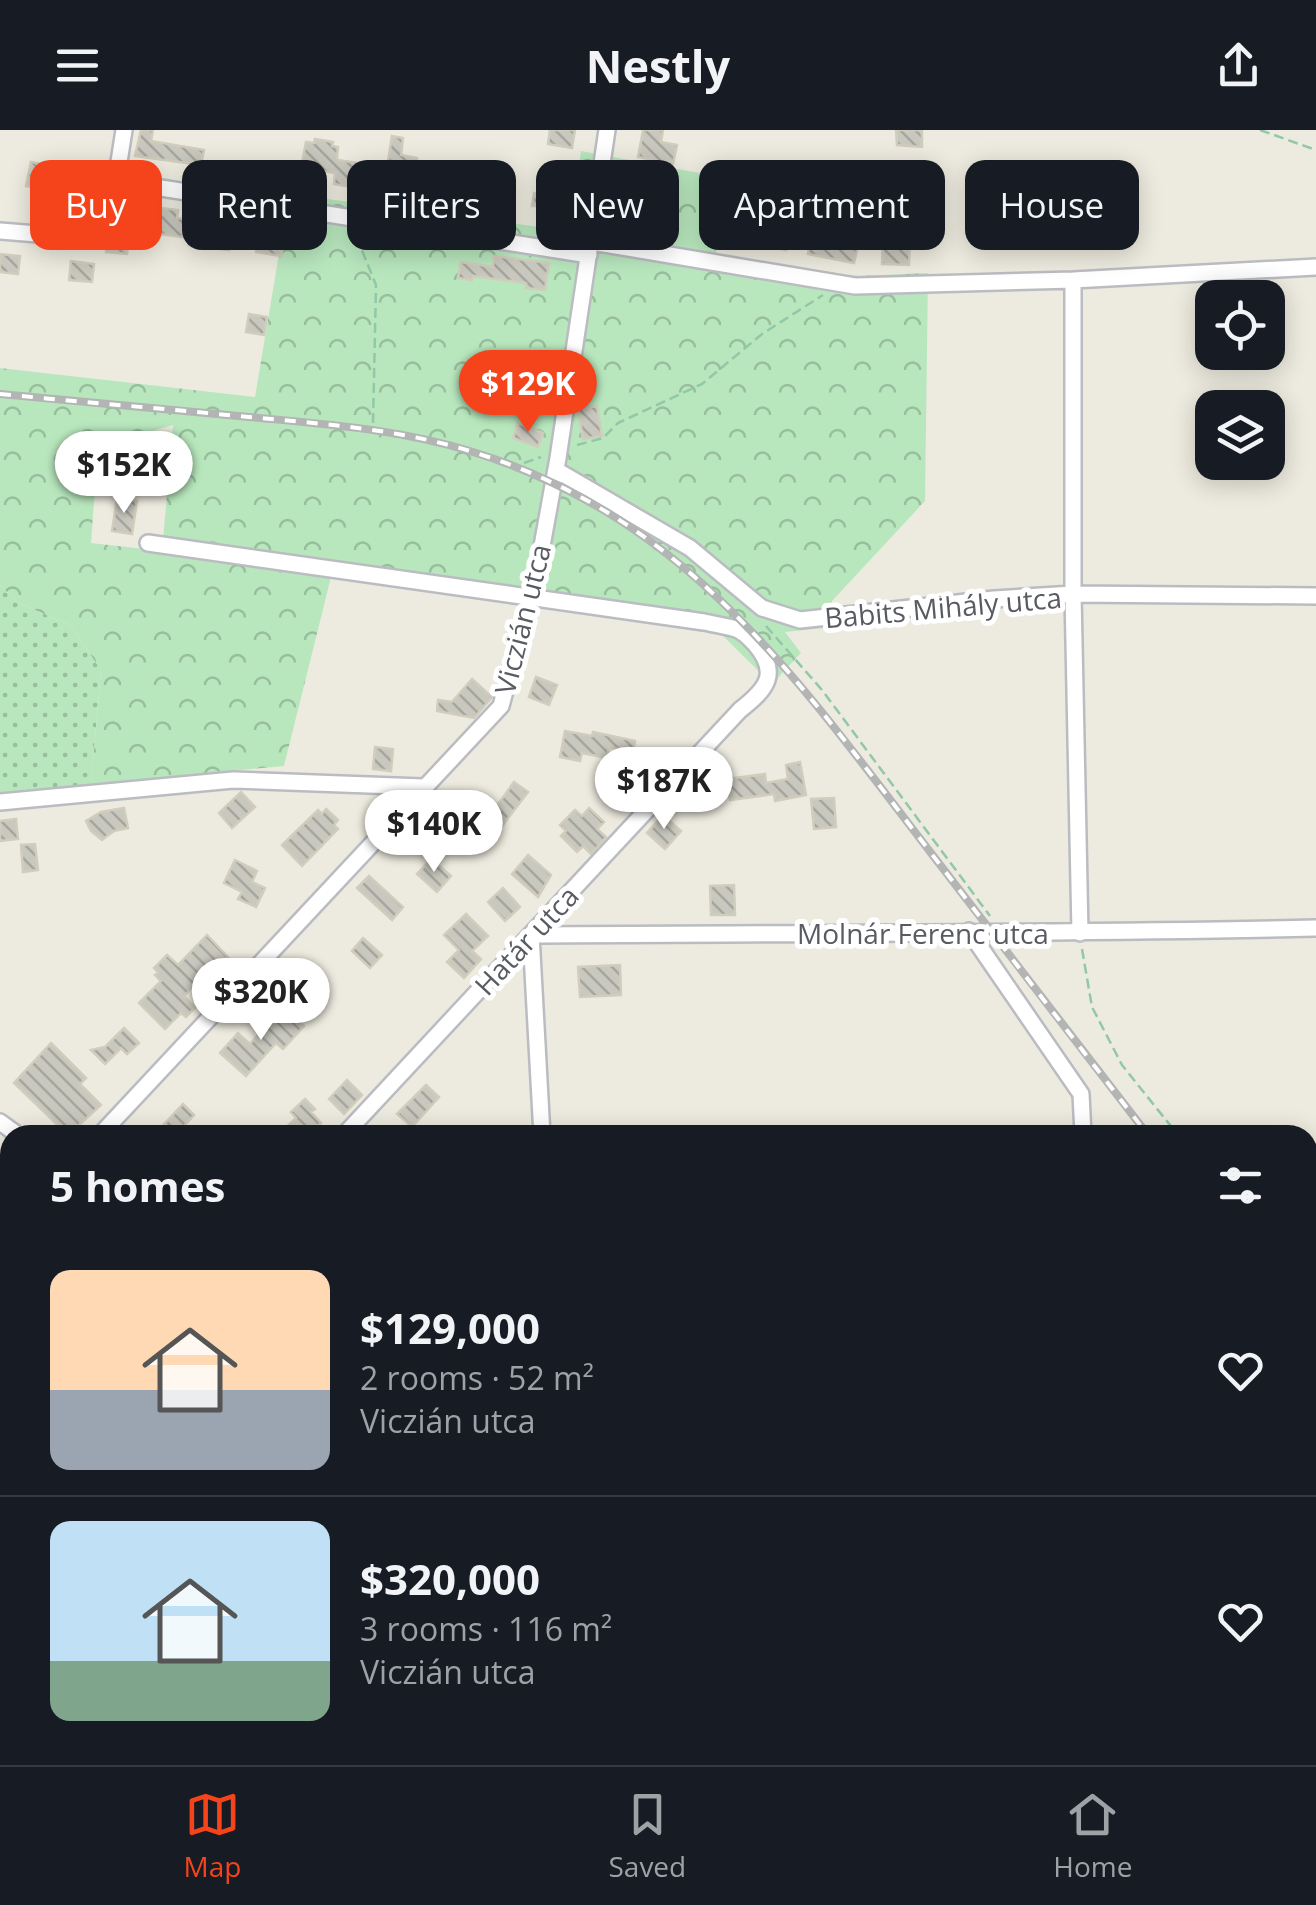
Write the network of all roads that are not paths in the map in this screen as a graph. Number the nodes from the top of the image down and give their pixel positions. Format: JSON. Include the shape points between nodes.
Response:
{"nodes":[{"id":1,"x":124,"y":130,"type":"edge"},
{"id":2,"x":607,"y":130,"type":"edge"},
{"id":3,"x":119,"y":160,"type":"edge"},
{"id":4,"x":603,"y":160,"type":"edge"},
{"id":5,"x":162,"y":188,"type":"edge"},
{"id":6,"x":0,"y":230,"type":"edge"},
{"id":7,"x":30,"y":233,"type":"edge"},
{"id":8,"x":536,"y":242,"type":"edge"},
{"id":9,"x":590,"y":250,"type":"edge"},
{"id":10,"x":597,"y":250,"type":"edge"},
{"id":11,"x":1316,"y":267,"type":"edge"},
{"id":12,"x":1072,"y":280,"type":"junction"},
{"id":13,"x":556,"y":470,"type":"junction"},
{"id":14,"x":148,"y":542,"type":"dead end"},
{"id":15,"x":1074,"y":594,"type":"junction"},
{"id":16,"x":1316,"y":596,"type":"edge"},
{"id":17,"x":532,"y":597,"type":"junction"},
{"id":18,"x":423,"y":787,"type":"junction"},
{"id":19,"x":0,"y":802,"type":"edge"},
{"id":20,"x":1316,"y":928,"type":"edge"},
{"id":21,"x":969,"y":931,"type":"junction"},
{"id":22,"x":1080,"y":933,"type":"junction"},
{"id":23,"x":531,"y":935,"type":"junction"},
{"id":24,"x":109,"y":1125,"type":"edge"},
{"id":25,"x":353,"y":1125,"type":"edge"},
{"id":26,"x":541,"y":1125,"type":"edge"},
{"id":27,"x":1082,"y":1125,"type":"edge"}],
"edges":[{"from":1,"to":3,"type":"street"},
{"from":2,"to":4,"type":"street","name":"Viczián utca"},
{"from":5,"to":8,"type":"street"},
{"from":6,"to":7,"type":"street"},
{"from":9,"to":13,"type":"street","name":"Viczián utca"},
{"from":10,"to":12,"type":"street","via":[[846,285]]},
{"from":11,"to":12,"type":"street"},
{"from":12,"to":15,"type":"street"},
{"from":13,"to":15,"type":"street","name":"Babits Mihály utca","via":[[690,548],[762,608],[800,620]]},
{"from":13,"to":17,"type":"street","name":"Viczián utca"},
{"from":14,"to":17,"type":"street"},
{"from":15,"to":16,"type":"street","name":"Babits Mihály utca"},
{"from":15,"to":22,"type":"street"},
{"from":17,"to":18,"type":"street","name":"Viczián utca","via":[[500,706]]},
{"from":17,"to":23,"type":"street","name":"Határ utca","via":[[739,630],[770,666],[754,699]]},
{"from":18,"to":19,"type":"street","via":[[233,780]]},
{"from":18,"to":24,"type":"street","name":"Viczián utca"},
{"from":20,"to":22,"type":"street","name":"Molnár Ferenc utca"},
{"from":21,"to":22,"type":"street","name":"Molnár Ferenc utca"},
{"from":21,"to":23,"type":"street","name":"Molnár Ferenc utca"},
{"from":21,"to":27,"type":"street","via":[[1080,1094]]},
{"from":23,"to":25,"type":"street","name":"Határ utca"},
{"from":23,"to":26,"type":"street"}]}
